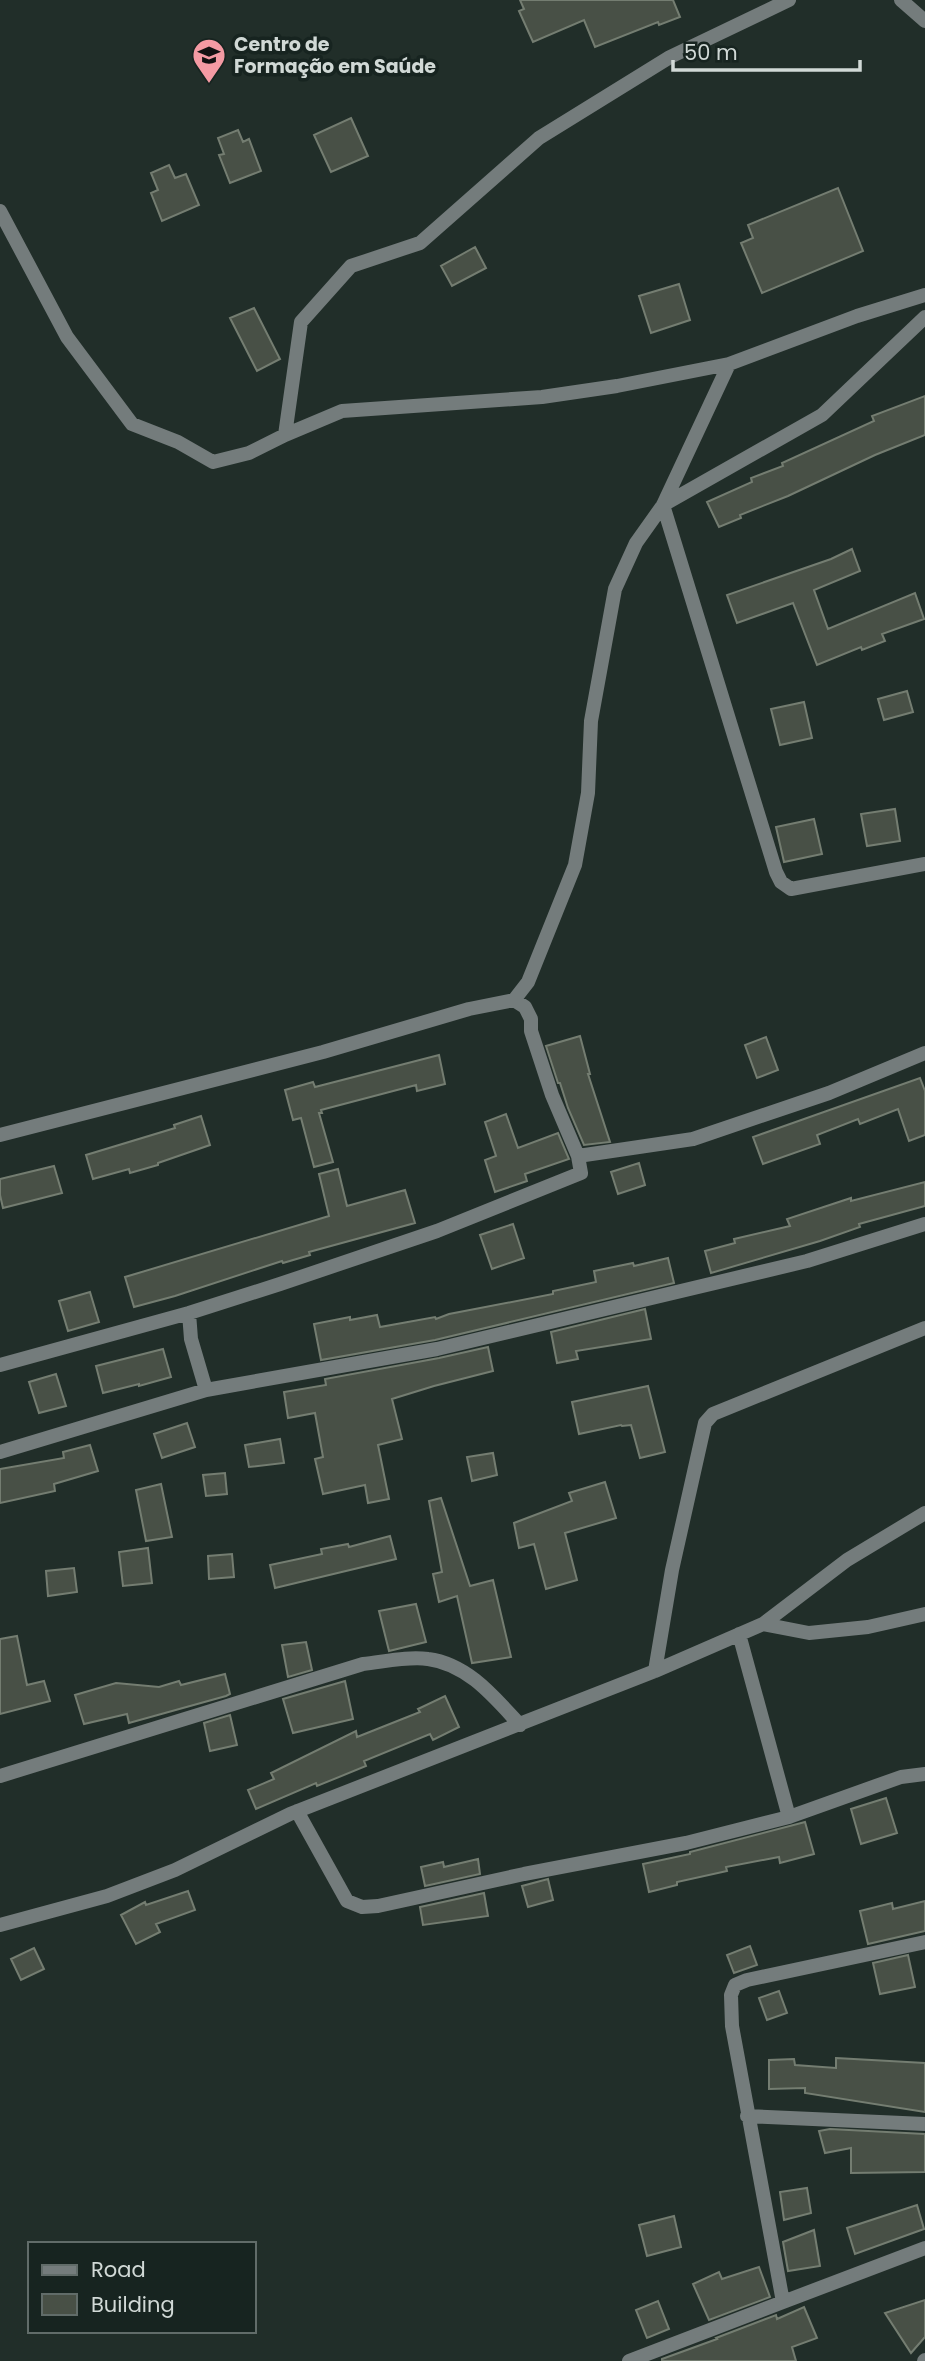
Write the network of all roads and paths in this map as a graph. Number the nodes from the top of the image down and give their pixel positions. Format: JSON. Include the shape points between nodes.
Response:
{"nodes":[{"id":1,"x":789,"y":0,"type":"edge"},
{"id":2,"x":901,"y":0,"type":"edge"},
{"id":3,"x":925,"y":21,"type":"edge"},
{"id":4,"x":0,"y":211,"type":"edge"},
{"id":5,"x":925,"y":295,"type":"edge"},
{"id":6,"x":925,"y":317,"type":"edge"},
{"id":7,"x":729,"y":364,"type":"junction"},
{"id":8,"x":285,"y":435,"type":"junction"},
{"id":9,"x":663,"y":505,"type":"junction"},
{"id":10,"x":925,"y":864,"type":"edge"},
{"id":11,"x":514,"y":1000,"type":"junction"},
{"id":12,"x":925,"y":1053,"type":"edge"},
{"id":13,"x":0,"y":1135,"type":"edge"},
{"id":14,"x":578,"y":1156,"type":"junction"},
{"id":15,"x":925,"y":1224,"type":"edge"},
{"id":16,"x":189,"y":1313,"type":"junction"},
{"id":17,"x":925,"y":1328,"type":"edge"},
{"id":18,"x":0,"y":1365,"type":"edge"},
{"id":19,"x":206,"y":1390,"type":"junction"},
{"id":20,"x":0,"y":1452,"type":"edge"},
{"id":21,"x":925,"y":1513,"type":"edge"},
{"id":22,"x":925,"y":1614,"type":"edge"},
{"id":23,"x":763,"y":1624,"type":"junction"},
{"id":24,"x":739,"y":1634,"type":"junction"},
{"id":25,"x":655,"y":1671,"type":"junction"},
{"id":26,"x":520,"y":1725,"type":"junction"},
{"id":27,"x":925,"y":1774,"type":"edge"},
{"id":28,"x":0,"y":1776,"type":"edge"},
{"id":29,"x":297,"y":1811,"type":"junction"},
{"id":30,"x":789,"y":1817,"type":"junction"},
{"id":31,"x":0,"y":1925,"type":"edge"},
{"id":32,"x":925,"y":1942,"type":"edge"},
{"id":33,"x":747,"y":2116,"type":"junction"},
{"id":34,"x":925,"y":2124,"type":"edge"},
{"id":35,"x":925,"y":2248,"type":"edge"},
{"id":36,"x":783,"y":2302,"type":"junction"},
{"id":37,"x":629,"y":2361,"type":"edge"}],
"edges":[{"from":1,"to":8,"type":"street","via":[[670,57],[539,138],[420,243],[351,266],[301,322]]},
{"from":2,"to":3,"type":"street"},
{"from":4,"to":8,"type":"street","via":[[67,337],[132,424],[213,462],[249,453]]},
{"from":5,"to":7,"type":"street"},
{"from":6,"to":9,"type":"street","via":[[822,415]]},
{"from":7,"to":8,"type":"street","via":[[542,397],[342,411]]},
{"from":7,"to":9,"type":"street"},
{"from":9,"to":10,"type":"street","via":[[781,881],[791,889]]},
{"from":9,"to":11,"type":"street","via":[[636,543],[615,590],[591,721],[588,793],[575,865],[528,982]]},
{"from":11,"to":13,"type":"street"},
{"from":11,"to":14,"type":"street","via":[[525,1007],[531,1019],[552,1095]]},
{"from":12,"to":14,"type":"street","via":[[830,1093],[693,1139]]},
{"from":14,"to":16,"type":"street","via":[[581,1173],[437,1231]]},
{"from":15,"to":19,"type":"street","via":[[807,1261],[436,1349]]},
{"from":16,"to":18,"type":"street"},
{"from":16,"to":19,"type":"street","via":[[191,1339]]},
{"from":17,"to":25,"type":"street","via":[[713,1414],[705,1423]]},
{"from":19,"to":20,"type":"street"},
{"from":21,"to":23,"type":"street","via":[[847,1560]]},
{"from":22,"to":23,"type":"street","via":[[868,1627],[809,1633]]},
{"from":23,"to":24,"type":"street"},
{"from":24,"to":25,"type":"street"},
{"from":24,"to":30,"type":"street"},
{"from":25,"to":26,"type":"street"},
{"from":26,"to":28,"type":"street","via":[[478,1681],[452,1667],[429,1659],[396,1660],[363,1664]]},
{"from":26,"to":29,"type":"street"},
{"from":27,"to":30,"type":"street","via":[[901,1777]]},
{"from":29,"to":30,"type":"street","via":[[347,1901],[362,1907],[686,1843]]},
{"from":29,"to":31,"type":"street","via":[[176,1870],[107,1896]]},
{"from":32,"to":33,"type":"street","via":[[735,1985],[732,2026]]},
{"from":33,"to":34,"type":"street"},
{"from":33,"to":36,"type":"street"},
{"from":35,"to":36,"type":"street"},
{"from":36,"to":37,"type":"street"}]}
